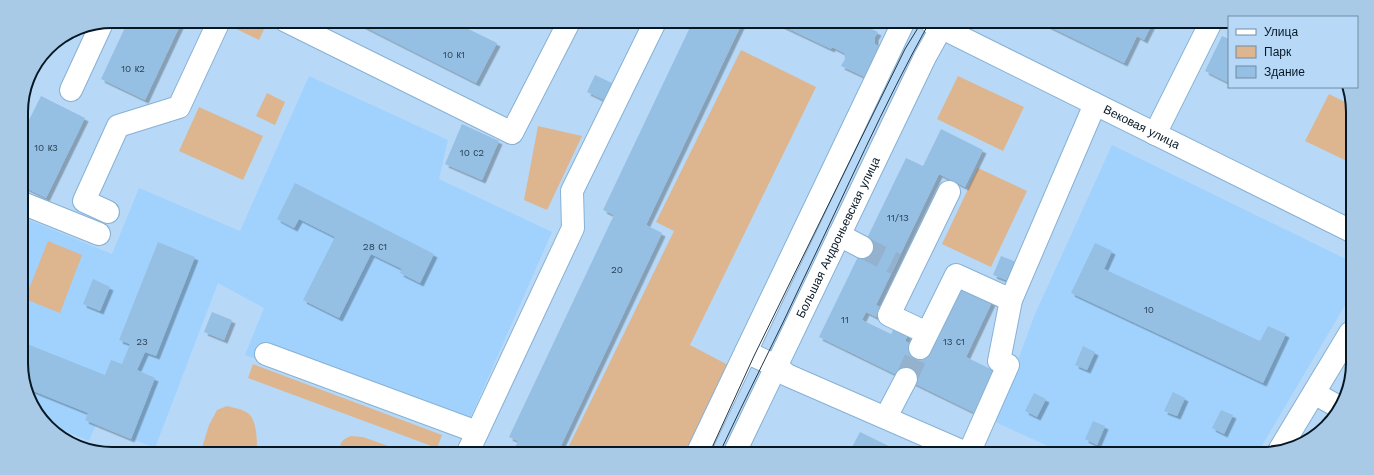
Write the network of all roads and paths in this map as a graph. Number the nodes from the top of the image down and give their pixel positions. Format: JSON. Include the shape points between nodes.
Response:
{"nodes":[{"id":1,"x":216,"y":28,"type":"edge"},
{"id":2,"x":298,"y":28,"type":"edge"},
{"id":3,"x":566,"y":28,"type":"edge"},
{"id":4,"x":652,"y":28,"type":"edge"},
{"id":5,"x":901,"y":28,"type":"edge"},
{"id":6,"x":938,"y":28,"type":"edge"},
{"id":7,"x":945,"y":28,"type":"edge"},
{"id":8,"x":1208,"y":28,"type":"edge"},
{"id":9,"x":99,"y":29,"type":"edge"},
{"id":10,"x":71,"y":90,"type":"dead end"},
{"id":11,"x":1096,"y":104,"type":"junction"},
{"id":12,"x":1155,"y":134,"type":"junction"},
{"id":13,"x":949,"y":192,"type":"dead end"},
{"id":14,"x":28,"y":205,"type":"edge"},
{"id":15,"x":108,"y":212,"type":"dead end"},
{"id":16,"x":1346,"y":229,"type":"edge"},
{"id":17,"x":99,"y":234,"type":"dead end"},
{"id":18,"x":839,"y":235,"type":"junction"},
{"id":19,"x":862,"y":247,"type":"tunnel mouth"},
{"id":20,"x":1011,"y":300,"type":"junction"},
{"id":21,"x":1346,"y":341,"type":"edge"},
{"id":22,"x":746,"y":352,"type":"junction"},
{"id":23,"x":266,"y":354,"type":"dead end"},
{"id":24,"x":776,"y":366,"type":"junction"},
{"id":25,"x":906,"y":379,"type":"tunnel mouth"},
{"id":26,"x":1314,"y":393,"type":"junction"},
{"id":27,"x":1335,"y":405,"type":"edge"},
{"id":28,"x":886,"y":418,"type":"junction"},
{"id":29,"x":472,"y":442,"type":"edge"},
{"id":30,"x":1283,"y":444,"type":"edge"},
{"id":31,"x":700,"y":447,"type":"edge"},
{"id":32,"x":736,"y":447,"type":"edge"},
{"id":33,"x":952,"y":447,"type":"edge"},
{"id":34,"x":972,"y":447,"type":"edge"}],
"edges":[{"from":1,"to":15,"type":"street","via":[[179,108],[118,126],[84,201]]},
{"from":2,"to":3,"type":"street","via":[[512,133]]},
{"from":4,"to":29,"type":"street","via":[[572,191],[573,228]]},
{"from":5,"to":22,"type":"street"},
{"from":6,"to":18,"type":"street","name":"Большая Андроньевская улица"},
{"from":7,"to":11,"type":"street","name":"Вековая улица"},
{"from":8,"to":12,"type":"street"},
{"from":9,"to":10,"type":"street"},
{"from":11,"to":12,"type":"street","name":"Вековая улица"},
{"from":11,"to":20,"type":"street"},
{"from":12,"to":16,"type":"street","name":"Вековая улица"},
{"from":13,"to":20,"type":"street","via":[[903,267],[889,315],[924,341],[956,275]]},
{"from":14,"to":17,"type":"street"},
{"from":18,"to":19,"type":"street"},
{"from":18,"to":24,"type":"street","name":"Большая Андроньевская улица"},
{"from":20,"to":34,"type":"street","via":[[999,361],[1008,365]]},
{"from":21,"to":26,"type":"street"},
{"from":22,"to":24,"type":"street"},
{"from":22,"to":31,"type":"street"},
{"from":23,"to":29,"type":"street"},
{"from":24,"to":28,"type":"street","via":[[787,374]]},
{"from":24,"to":32,"type":"street","name":"Большая Андроньевская улица"},
{"from":25,"to":28,"type":"street"},
{"from":26,"to":27,"type":"street"},
{"from":26,"to":30,"type":"street"},
{"from":28,"to":33,"type":"street"}]}
